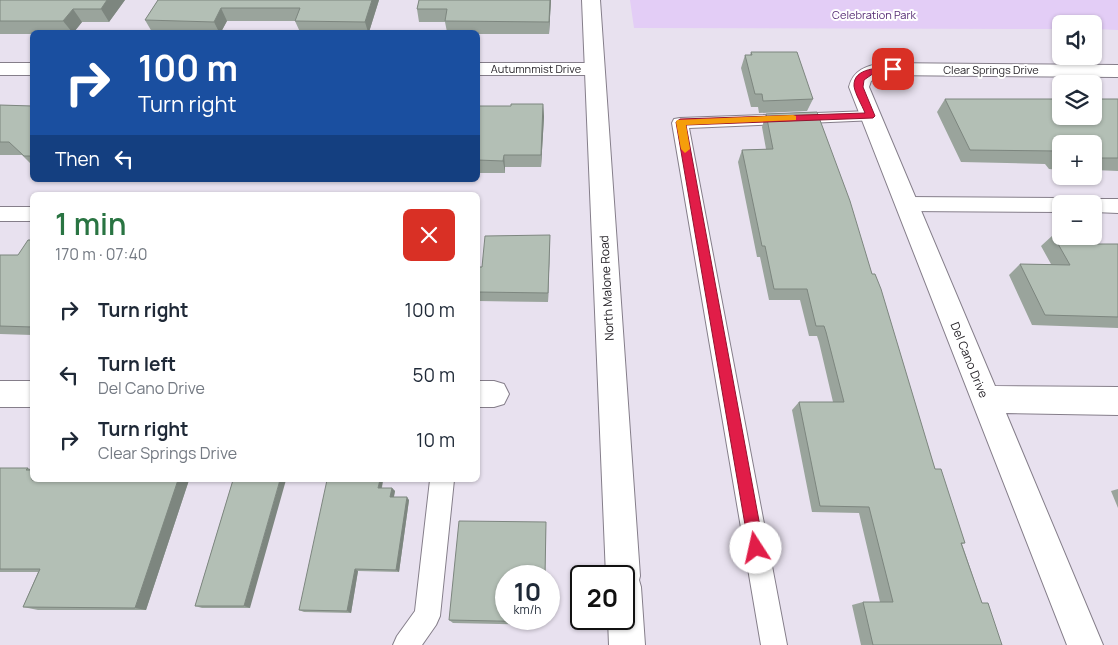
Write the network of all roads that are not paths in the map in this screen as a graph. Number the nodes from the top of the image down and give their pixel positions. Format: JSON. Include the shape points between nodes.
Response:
{"nodes":[{"id":1,"x":591,"y":0,"type":"edge"},
{"id":2,"x":0,"y":69,"type":"edge"},
{"id":3,"x":30,"y":69,"type":"edge"},
{"id":4,"x":480,"y":69,"type":"edge"},
{"id":5,"x":594,"y":69,"type":"junction"},
{"id":6,"x":1118,"y":71,"type":"edge"},
{"id":7,"x":864,"y":74,"type":"joint"},
{"id":8,"x":870,"y":116,"type":"junction"},
{"id":9,"x":906,"y":204,"type":"junction"},
{"id":10,"x":1052,"y":205,"type":"edge"},
{"id":11,"x":1102,"y":206,"type":"edge"},
{"id":12,"x":1118,"y":206,"type":"edge"},
{"id":13,"x":0,"y":214,"type":"edge"},
{"id":14,"x":30,"y":214,"type":"edge"},
{"id":15,"x":0,"y":394,"type":"edge"},
{"id":16,"x":30,"y":394,"type":"edge"},
{"id":17,"x":985,"y":399,"type":"junction"},
{"id":18,"x":1118,"y":401,"type":"edge"},
{"id":19,"x":442,"y":482,"type":"edge"},
{"id":20,"x":622,"y":565,"type":"edge"},
{"id":21,"x":626,"y":630,"type":"edge"},
{"id":22,"x":406,"y":645,"type":"edge"},
{"id":23,"x":627,"y":645,"type":"edge"},
{"id":24,"x":774,"y":645,"type":"edge"},
{"id":25,"x":1086,"y":645,"type":"edge"}],
"edges":[{"from":1,"to":5,"type":"street","name":"North Malone Road"},
{"from":2,"to":3,"type":"street"},
{"from":4,"to":5,"type":"street","name":"Autumnmist Drive"},
{"from":5,"to":20,"type":"street","name":"North Malone Road"},
{"from":6,"to":7,"type":"street","name":"Clear Springs Drive","via":[[882,69]]},
{"from":7,"to":8,"type":"street","name":"Del Cano Drive","via":[[859,87]]},
{"from":8,"to":9,"type":"street","name":"Del Cano Drive"},
{"from":8,"to":24,"type":"lane","via":[[680,122]]},
{"from":9,"to":10,"type":"lane"},
{"from":9,"to":17,"type":"street","name":"Del Cano Drive"},
{"from":11,"to":12,"type":"lane"},
{"from":13,"to":14,"type":"lane"},
{"from":15,"to":16,"type":"street"},
{"from":17,"to":18,"type":"street"},
{"from":17,"to":25,"type":"street","name":"Del Cano Drive"},
{"from":19,"to":22,"type":"lane","via":[[427,616]]},
{"from":21,"to":23,"type":"street"}]}
